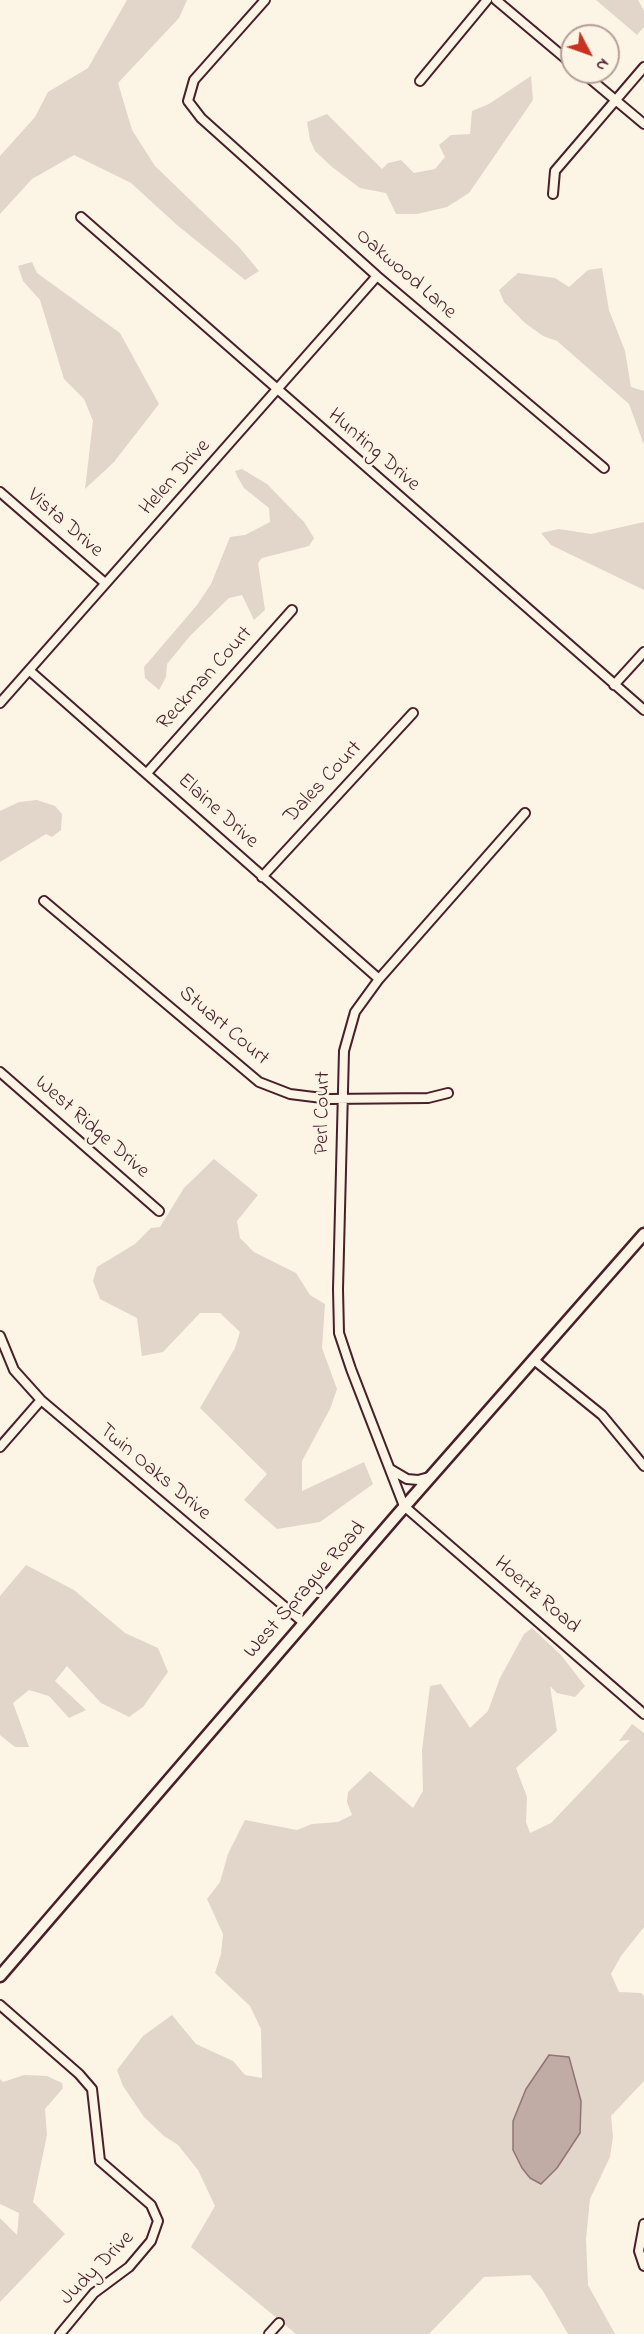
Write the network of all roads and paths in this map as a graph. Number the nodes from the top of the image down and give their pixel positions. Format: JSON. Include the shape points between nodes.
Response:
{"nodes":[{"id":1,"x":265,"y":0,"type":"edge"},
{"id":2,"x":487,"y":0,"type":"edge"},
{"id":3,"x":496,"y":0,"type":"edge"},
{"id":4,"x":560,"y":54,"type":"edge"},
{"id":5,"x":644,"y":67,"type":"edge"},
{"id":6,"x":420,"y":81,"type":"dead end"},
{"id":7,"x":596,"y":84,"type":"edge"},
{"id":8,"x":615,"y":100,"type":"junction"},
{"id":9,"x":644,"y":124,"type":"edge"},
{"id":10,"x":553,"y":194,"type":"dead end"},
{"id":11,"x":81,"y":217,"type":"dead end"},
{"id":12,"x":377,"y":276,"type":"junction"},
{"id":13,"x":276,"y":390,"type":"junction"},
{"id":14,"x":604,"y":468,"type":"dead end"},
{"id":15,"x":0,"y":492,"type":"edge"},
{"id":16,"x":105,"y":584,"type":"junction"},
{"id":17,"x":292,"y":610,"type":"dead end"},
{"id":18,"x":644,"y":652,"type":"edge"},
{"id":19,"x":30,"y":671,"type":"junction"},
{"id":20,"x":614,"y":685,"type":"junction"},
{"id":21,"x":0,"y":703,"type":"edge"},
{"id":22,"x":644,"y":710,"type":"edge"},
{"id":23,"x":413,"y":713,"type":"dead end"},
{"id":24,"x":147,"y":773,"type":"junction"},
{"id":25,"x":525,"y":813,"type":"dead end"},
{"id":26,"x":262,"y":877,"type":"junction"},
{"id":27,"x":44,"y":901,"type":"dead end"},
{"id":28,"x":380,"y":979,"type":"junction"},
{"id":29,"x":0,"y":1072,"type":"edge"},
{"id":30,"x":448,"y":1092,"type":"dead end"},
{"id":31,"x":343,"y":1100,"type":"junction"},
{"id":32,"x":159,"y":1211,"type":"dead end"},
{"id":33,"x":644,"y":1234,"type":"edge"},
{"id":34,"x":0,"y":1336,"type":"edge"},
{"id":35,"x":534,"y":1360,"type":"junction"},
{"id":36,"x":40,"y":1400,"type":"junction"},
{"id":37,"x":0,"y":1447,"type":"edge"},
{"id":38,"x":644,"y":1466,"type":"edge"},
{"id":39,"x":389,"y":1468,"type":"junction"},
{"id":40,"x":431,"y":1477,"type":"junction"},
{"id":41,"x":404,"y":1506,"type":"junction"},
{"id":42,"x":303,"y":1623,"type":"junction"},
{"id":43,"x":644,"y":1713,"type":"edge"},
{"id":44,"x":0,"y":1976,"type":"edge"},
{"id":45,"x":0,"y":2005,"type":"edge"},
{"id":46,"x":644,"y":2224,"type":"edge"},
{"id":47,"x":644,"y":2266,"type":"edge"},
{"id":48,"x":279,"y":2323,"type":"dead end"},
{"id":49,"x":60,"y":2334,"type":"edge"},
{"id":50,"x":269,"y":2334,"type":"edge"}],
"edges":[{"from":1,"to":12,"type":"street","name":"Oakwood Lane","via":[[194,80],[188,101],[201,118]]},
{"from":2,"to":6,"type":"street"},
{"from":3,"to":4,"type":"street"},
{"from":5,"to":8,"type":"street"},
{"from":7,"to":8,"type":"street"},
{"from":8,"to":9,"type":"street"},
{"from":8,"to":10,"type":"street","via":[[555,171]]},
{"from":11,"to":13,"type":"street","name":"Hunting Drive"},
{"from":12,"to":13,"type":"street","name":"Helen Drive"},
{"from":12,"to":14,"type":"street","name":"Oakwood Lane"},
{"from":13,"to":16,"type":"street","name":"Helen Drive"},
{"from":13,"to":20,"type":"street","name":"Hunting Drive"},
{"from":15,"to":16,"type":"street","name":"Vista Drive"},
{"from":16,"to":19,"type":"street","name":"Helen Drive"},
{"from":17,"to":24,"type":"street","name":"Reckman Court"},
{"from":18,"to":20,"type":"street"},
{"from":19,"to":21,"type":"street","name":"Helen Drive"},
{"from":19,"to":24,"type":"street","name":"Elaine Drive"},
{"from":20,"to":22,"type":"street","name":"Hunting Drive"},
{"from":23,"to":26,"type":"street","name":"Dales Court"},
{"from":24,"to":26,"type":"street","name":"Elaine Drive"},
{"from":25,"to":28,"type":"street","name":"Perl Court"},
{"from":26,"to":28,"type":"street","name":"Elaine Drive"},
{"from":27,"to":31,"type":"street","name":"Stuart Court","via":[[259,1082],[290,1094]]},
{"from":28,"to":31,"type":"street","name":"Perl Court","via":[[355,1012],[344,1051]]},
{"from":29,"to":32,"type":"street","name":"West Ridge Drive"},
{"from":30,"to":31,"type":"street","name":"Stuart Court","via":[[428,1098]]},
{"from":31,"to":39,"type":"street","name":"Perl Court","via":[[339,1333]]},
{"from":33,"to":35,"type":"street","name":"West Sprague Road"},
{"from":34,"to":36,"type":"street","name":"Twin Oaks Drive","via":[[14,1370]]},
{"from":35,"to":38,"type":"street","via":[[602,1415]]},
{"from":35,"to":40,"type":"street","name":"West Sprague Road"},
{"from":36,"to":37,"type":"street"},
{"from":36,"to":42,"type":"street","name":"Twin Oaks Drive"},
{"from":39,"to":40,"type":"street","via":[[407,1479]]},
{"from":39,"to":41,"type":"street","name":"Perl Court"},
{"from":40,"to":41,"type":"street","name":"West Sprague Road"},
{"from":41,"to":42,"type":"street","name":"West Sprague Road"},
{"from":41,"to":43,"type":"street","name":"Hoertz Road"},
{"from":42,"to":44,"type":"street","name":"West Sprague Road"},
{"from":45,"to":49,"type":"street","name":"Judy Drive","via":[[79,2073],[92,2089],[100,2161],[151,2205],[158,2222],[152,2241],[94,2294]]},
{"from":46,"to":47,"type":"street","via":[[639,2252]]},
{"from":48,"to":50,"type":"street"}]}
